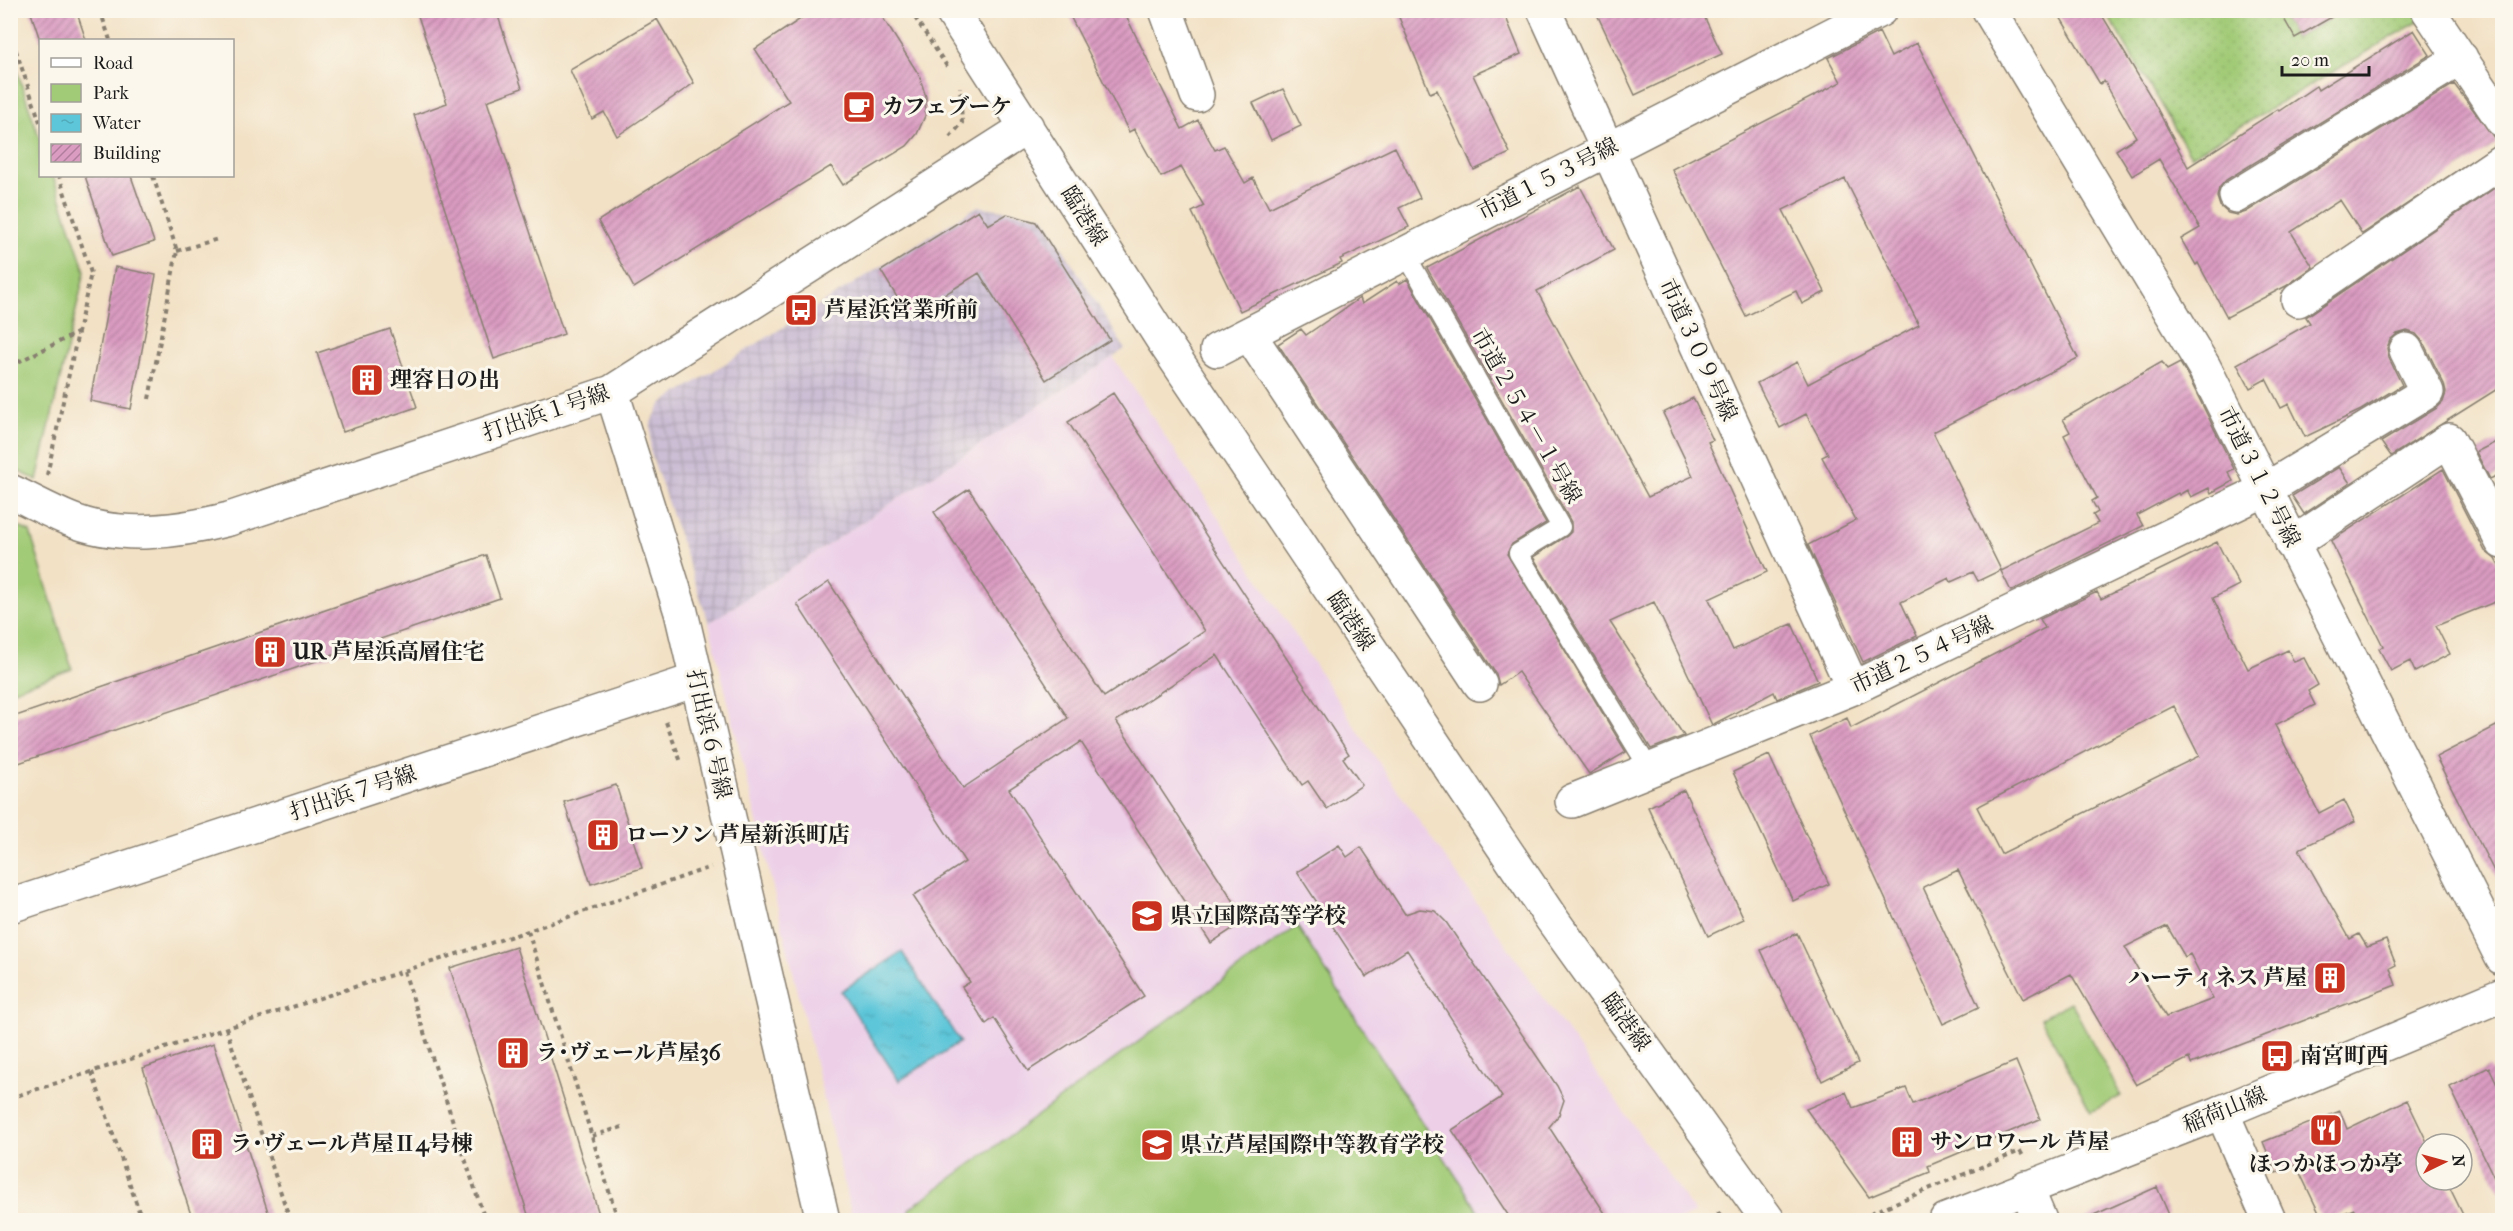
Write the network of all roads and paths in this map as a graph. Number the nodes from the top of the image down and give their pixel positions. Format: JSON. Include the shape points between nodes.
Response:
{"nodes":[{"id":1,"x":100,"y":10,"type":"edge"},
{"id":2,"x":910,"y":10,"type":"edge"},
{"id":3,"x":951,"y":10,"type":"edge"},
{"id":4,"x":1166,"y":10,"type":"edge"},
{"id":5,"x":1544,"y":10,"type":"edge"},
{"id":6,"x":1880,"y":10,"type":"edge"},
{"id":7,"x":1989,"y":10,"type":"edge"},
{"id":8,"x":2428,"y":10,"type":"edge"},
{"id":9,"x":10,"y":33,"type":"edge"},
{"id":10,"x":110,"y":39,"type":"edge"},
{"id":11,"x":2462,"y":58,"type":"junction"},
{"id":12,"x":949,"y":70,"type":"dead end"},
{"id":13,"x":956,"y":80,"type":"dead end"},
{"id":14,"x":1197,"y":94,"type":"dead end"},
{"id":15,"x":39,"y":119,"type":"edge"},
{"id":16,"x":2502,"y":120,"type":"edge"},
{"id":17,"x":1027,"y":127,"type":"junction"},
{"id":18,"x":947,"y":141,"type":"dead end"},
{"id":19,"x":1606,"y":149,"type":"junction"},
{"id":20,"x":2502,"y":161,"type":"edge"},
{"id":21,"x":59,"y":177,"type":"edge"},
{"id":22,"x":153,"y":177,"type":"edge"},
{"id":23,"x":2236,"y":196,"type":"dead end"},
{"id":24,"x":218,"y":239,"type":"dead end"},
{"id":25,"x":177,"y":251,"type":"junction"},
{"id":26,"x":1405,"y":253,"type":"junction"},
{"id":27,"x":2298,"y":300,"type":"dead end"},
{"id":28,"x":78,"y":333,"type":"junction"},
{"id":29,"x":1248,"y":334,"type":"junction"},
{"id":30,"x":1217,"y":350,"type":"dead end"},
{"id":31,"x":2406,"y":350,"type":"dead end"},
{"id":32,"x":10,"y":366,"type":"edge"},
{"id":33,"x":612,"y":392,"type":"junction"},
{"id":34,"x":149,"y":399,"type":"dead end"},
{"id":35,"x":10,"y":490,"type":"edge"},
{"id":36,"x":2265,"y":490,"type":"junction"},
{"id":37,"x":40,"y":505,"type":"junction"},
{"id":38,"x":2502,"y":542,"type":"edge"},
{"id":39,"x":2292,"y":544,"type":"junction"},
{"id":40,"x":696,"y":680,"type":"junction"},
{"id":41,"x":1480,"y":684,"type":"dead end"},
{"id":42,"x":1853,"y":688,"type":"junction"},
{"id":43,"x":1650,"y":770,"type":"junction"},
{"id":44,"x":1572,"y":801,"type":"dead end"},
{"id":45,"x":720,"y":864,"type":"dead end"},
{"id":46,"x":10,"y":906,"type":"edge"},
{"id":47,"x":528,"y":931,"type":"junction"},
{"id":48,"x":2502,"y":958,"type":"edge"},
{"id":49,"x":404,"y":971,"type":"junction"},
{"id":50,"x":2502,"y":995,"type":"edge"},
{"id":51,"x":226,"y":1028,"type":"junction"},
{"id":52,"x":92,"y":1071,"type":"junction"},
{"id":53,"x":10,"y":1098,"type":"edge"},
{"id":54,"x":2222,"y":1112,"type":"junction"},
{"id":55,"x":622,"y":1127,"type":"dead end"},
{"id":56,"x":592,"y":1136,"type":"junction"},
{"id":57,"x":2026,"y":1187,"type":"junction"},
{"id":58,"x":1718,"y":1212,"type":"dead end"},
{"id":59,"x":1862,"y":1216,"type":"dead end"},
{"id":60,"x":142,"y":1221,"type":"edge"},
{"id":61,"x":291,"y":1221,"type":"edge"},
{"id":62,"x":485,"y":1221,"type":"edge"},
{"id":63,"x":618,"y":1221,"type":"edge"},
{"id":64,"x":823,"y":1221,"type":"edge"},
{"id":65,"x":1723,"y":1221,"type":"edge"},
{"id":66,"x":1768,"y":1221,"type":"edge"},
{"id":67,"x":1854,"y":1221,"type":"edge"},
{"id":68,"x":1947,"y":1221,"type":"edge"},
{"id":69,"x":2040,"y":1221,"type":"edge"},
{"id":70,"x":2269,"y":1221,"type":"edge"}],
"edges":[{"from":1,"to":10,"type":"path"},
{"from":2,"to":12,"type":"path"},
{"from":3,"to":17,"type":"street","name":"臨港線"},
{"from":4,"to":14,"type":"street"},
{"from":5,"to":19,"type":"street","name":"市道３０９号線"},
{"from":6,"to":19,"type":"street","name":"市道１５３号線"},
{"from":7,"to":36,"type":"street","name":"市道３１２号線","via":[[2204,367]]},
{"from":8,"to":11,"type":"street"},
{"from":9,"to":15,"type":"path"},
{"from":11,"to":16,"type":"street"},
{"from":11,"to":23,"type":"street"},
{"from":13,"to":18,"type":"path","via":[[962,89],[962,123]]},
{"from":17,"to":33,"type":"street","name":"打出浜１号線"},
{"from":17,"to":66,"type":"street","name":"臨港線","via":[[1164,342],[1551,918]]},
{"from":19,"to":26,"type":"street","name":"市道１５３号線"},
{"from":19,"to":42,"type":"street","name":"市道３０９号線"},
{"from":20,"to":27,"type":"street"},
{"from":21,"to":28,"type":"path","via":[[91,273]]},
{"from":22,"to":25,"type":"path"},
{"from":24,"to":25,"type":"path"},
{"from":25,"to":34,"type":"path"},
{"from":26,"to":29,"type":"street","name":"市道１５３号線"},
{"from":26,"to":43,"type":"lane","name":"市道２５４－１号線","via":[[1561,527],[1518,553]]},
{"from":28,"to":32,"type":"path"},
{"from":28,"to":37,"type":"path"},
{"from":29,"to":30,"type":"street","name":"市道１５３号線"},
{"from":29,"to":41,"type":"street"},
{"from":31,"to":36,"type":"street","name":"市道２５４号線","via":[[2427,392]]},
{"from":33,"to":37,"type":"street","name":"打出浜１号線","via":[[199,526],[133,531],[100,528],[70,520]]},
{"from":33,"to":40,"type":"street","name":"打出浜６号線","via":[[681,612]]},
{"from":35,"to":37,"type":"street","name":"打出浜１号線"},
{"from":36,"to":39,"type":"street","name":"市道３１２号線"},
{"from":36,"to":42,"type":"street","name":"市道２５４号線"},
{"from":38,"to":39,"type":"street","via":[[2449,440]]},
{"from":39,"to":48,"type":"street","name":"市道３１２号線"},
{"from":40,"to":46,"type":"street","name":"打出浜７号線"},
{"from":40,"to":64,"type":"street","name":"打出浜６号線"},
{"from":42,"to":43,"type":"street","name":"市道２５４号線"},
{"from":43,"to":44,"type":"street","name":"市道２５４号線"},
{"from":45,"to":47,"type":"path"},
{"from":47,"to":49,"type":"path"},
{"from":47,"to":56,"type":"path"},
{"from":49,"to":51,"type":"path"},
{"from":49,"to":62,"type":"path"},
{"from":50,"to":54,"type":"street","name":"稲荷山線"},
{"from":51,"to":52,"type":"path"},
{"from":51,"to":61,"type":"path"},
{"from":52,"to":53,"type":"path"},
{"from":52,"to":60,"type":"path"},
{"from":54,"to":57,"type":"street","name":"稲荷山線"},
{"from":54,"to":70,"type":"street"},
{"from":55,"to":56,"type":"path"},
{"from":56,"to":63,"type":"path"},
{"from":57,"to":68,"type":"street","name":"稲荷山線"},
{"from":57,"to":69,"type":"street"},
{"from":58,"to":65,"type":"path"},
{"from":59,"to":67,"type":"path"}]}
